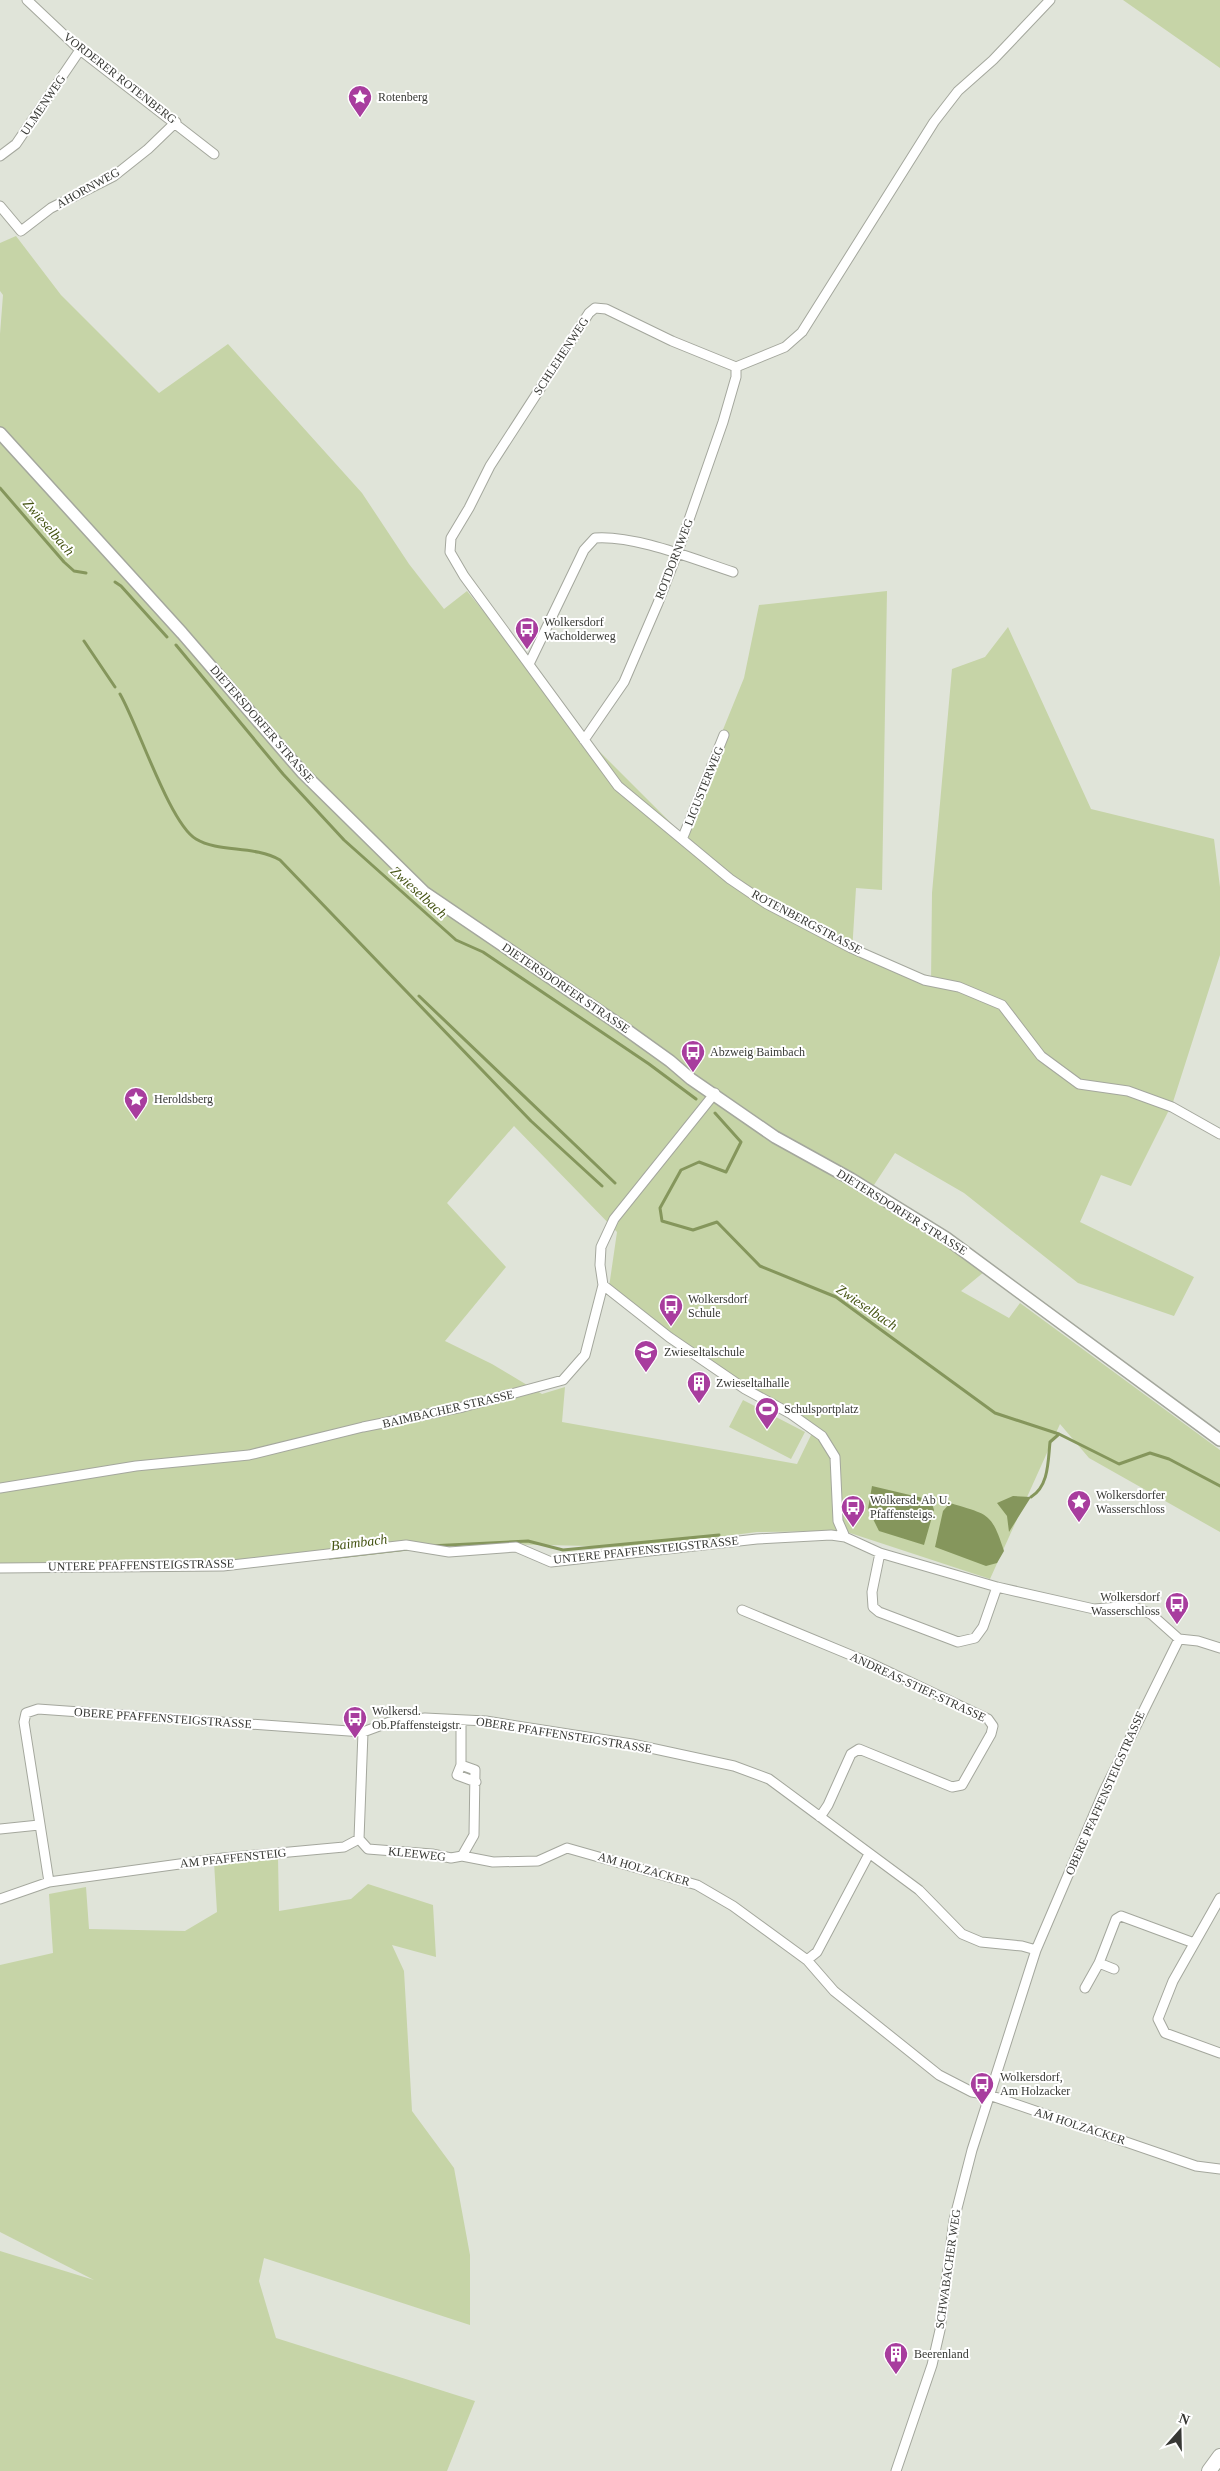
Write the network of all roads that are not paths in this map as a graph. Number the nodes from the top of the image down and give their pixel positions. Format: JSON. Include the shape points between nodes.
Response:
{"nodes":[{"id":1,"x":26,"y":0,"type":"edge"},
{"id":2,"x":1050,"y":0,"type":"edge"},
{"id":3,"x":80,"y":50,"type":"junction"},
{"id":4,"x":176,"y":122,"type":"junction"},
{"id":5,"x":214,"y":154,"type":"dead end"},
{"id":6,"x":0,"y":156,"type":"edge"},
{"id":7,"x":0,"y":206,"type":"edge"},
{"id":8,"x":736,"y":368,"type":"junction"},
{"id":9,"x":0,"y":433,"type":"edge"},
{"id":10,"x":451,"y":538,"type":"joint"},
{"id":11,"x":677,"y":554,"type":"junction"},
{"id":12,"x":733,"y":572,"type":"dead end"},
{"id":13,"x":529,"y":664,"type":"junction"},
{"id":14,"x":724,"y":735,"type":"dead end"},
{"id":15,"x":584,"y":740,"type":"junction"},
{"id":16,"x":683,"y":837,"type":"junction"},
{"id":17,"x":715,"y":1093,"type":"junction"},
{"id":18,"x":1220,"y":1134,"type":"edge"},
{"id":19,"x":603,"y":1285,"type":"junction"},
{"id":20,"x":1220,"y":1440,"type":"edge"},
{"id":21,"x":0,"y":1488,"type":"edge"},
{"id":22,"x":845,"y":1537,"type":"junction"},
{"id":23,"x":880,"y":1553,"type":"junction"},
{"id":24,"x":0,"y":1568,"type":"edge"},
{"id":25,"x":997,"y":1587,"type":"junction"},
{"id":26,"x":742,"y":1610,"type":"dead end"},
{"id":27,"x":1179,"y":1639,"type":"junction"},
{"id":28,"x":1220,"y":1648,"type":"edge"},
{"id":29,"x":461,"y":1720,"type":"junction"},
{"id":30,"x":363,"y":1732,"type":"junction"},
{"id":31,"x":820,"y":1818,"type":"junction"},
{"id":32,"x":38,"y":1825,"type":"junction"},
{"id":33,"x":0,"y":1829,"type":"edge"},
{"id":34,"x":359,"y":1839,"type":"junction"},
{"id":35,"x":869,"y":1854,"type":"junction"},
{"id":36,"x":462,"y":1856,"type":"junction"},
{"id":37,"x":48,"y":1882,"type":"junction"},
{"id":38,"x":1220,"y":1898,"type":"edge"},
{"id":39,"x":0,"y":1899,"type":"edge"},
{"id":40,"x":1194,"y":1943,"type":"junction"},
{"id":41,"x":1036,"y":1950,"type":"junction"},
{"id":42,"x":807,"y":1960,"type":"junction"},
{"id":43,"x":1099,"y":1963,"type":"junction"},
{"id":44,"x":1114,"y":1969,"type":"dead end"},
{"id":45,"x":1085,"y":1988,"type":"dead end"},
{"id":46,"x":1220,"y":2053,"type":"edge"},
{"id":47,"x":988,"y":2095,"type":"junction"},
{"id":48,"x":1220,"y":2169,"type":"edge"},
{"id":49,"x":1220,"y":2456,"type":"edge"},
{"id":50,"x":896,"y":2471,"type":"edge"},
{"id":51,"x":1208,"y":2471,"type":"edge"}],
"edges":[{"from":1,"to":3,"type":"street","name":"VORDERER ROTENBERG"},
{"from":2,"to":8,"type":"street","via":[[993,60],[958,91],[934,122],[802,332],[785,347]]},
{"from":3,"to":4,"type":"street","name":"VORDERER ROTENBERG"},
{"from":3,"to":6,"type":"street","name":"ULMENWEG","via":[[16,144]]},
{"from":4,"to":5,"type":"street","name":"VORDERER ROTENBERG"},
{"from":4,"to":7,"type":"street","name":"AHORNWEG","via":[[114,176],[51,208],[21,231]]},
{"from":8,"to":10,"type":"street","name":"SCHLEHENWEG","via":[[606,309],[596,308],[584,320],[490,466]]},
{"from":8,"to":11,"type":"street","name":"ROTDORNWEG","via":[[723,422]]},
{"from":9,"to":17,"type":"street","name":"DIETERSDORFER STRASSE","via":[[182,633],[302,772],[424,892]]},
{"from":10,"to":13,"type":"street","name":"ROTENBERGSTRASSE","via":[[450,552],[464,576]]},
{"from":11,"to":12,"type":"street"},
{"from":11,"to":13,"type":"street","via":[[612,537],[595,538],[584,550]]},
{"from":11,"to":15,"type":"street","name":"ROTDORNWEG","via":[[624,682]]},
{"from":13,"to":15,"type":"street","name":"ROTENBERGSTRASSE"},
{"from":14,"to":16,"type":"street","name":"LIGUSTERWEG"},
{"from":15,"to":16,"type":"street","name":"ROTENBERGSTRASSE","via":[[618,786]]},
{"from":16,"to":18,"type":"street","name":"ROTENBERGSTRASSE","via":[[730,879],[826,935],[924,980],[959,987],[1002,1005],[1041,1056],[1079,1084],[1128,1091],[1172,1108]]},
{"from":17,"to":19,"type":"street","name":"BAIMBACHER STRASSE","via":[[614,1219],[601,1246]]},
{"from":17,"to":20,"type":"street","name":"DIETERSDORFER STRASSE","via":[[775,1137],[946,1238]]},
{"from":19,"to":21,"type":"street","name":"BAIMBACHER STRASSE","via":[[585,1355],[564,1380],[463,1407],[250,1455],[136,1466]]},
{"from":19,"to":22,"type":"street","via":[[669,1338],[739,1386],[791,1414],[822,1436],[835,1457],[838,1522]]},
{"from":22,"to":23,"type":"street"},
{"from":22,"to":24,"type":"street","name":"UNTERE PFAFFENSTEIGSTRASSE","via":[[757,1539],[551,1562],[516,1547],[449,1552],[406,1545],[222,1566]]},
{"from":23,"to":25,"type":"street"},
{"from":23,"to":25,"type":"street","via":[[872,1607],[958,1642],[975,1638],[983,1627]]},
{"from":25,"to":27,"type":"street","via":[[1094,1609],[1132,1606],[1152,1614]]},
{"from":26,"to":31,"type":"street","name":"ANDREAS-STIEF-STRASSE","via":[[870,1663],[988,1718],[993,1726],[962,1784],[952,1787],[859,1750],[851,1754]]},
{"from":27,"to":28,"type":"street"},
{"from":27,"to":41,"type":"street","name":"OBERE PFAFFENSTEIGSTRASSE","via":[[1104,1791]]},
{"from":29,"to":30,"type":"street","name":"OBERE PFAFFENSTEIGSTRASSE","via":[[425,1718],[390,1722]]},
{"from":29,"to":31,"type":"street","name":"OBERE PFAFFENSTEIGSTRASSE","via":[[632,1744],[734,1766],[769,1779]]},
{"from":29,"to":36,"type":"street","name":"KLEEWEG","via":[[461,1765],[475,1770],[476,1782],[474,1835]]},
{"from":30,"to":32,"type":"street","name":"OBERE PFAFFENSTEIGSTRASSE","via":[[38,1709],[26,1712],[24,1722]]},
{"from":30,"to":34,"type":"street"},
{"from":31,"to":35,"type":"street","name":"OBERE PFAFFENSTEIGSTRASSE"},
{"from":32,"to":33,"type":"street"},
{"from":32,"to":37,"type":"street","name":"OBERE PFAFFENSTEIGSTRASSE"},
{"from":34,"to":36,"type":"street","name":"KLEEWEG","via":[[368,1849],[451,1858]]},
{"from":34,"to":37,"type":"street","name":"AM PFAFFENSTEIG","via":[[344,1847],[223,1858]]},
{"from":35,"to":41,"type":"street","name":"OBERE PFAFFENSTEIGSTRASSE","via":[[919,1890],[962,1934],[982,1942]]},
{"from":35,"to":42,"type":"street","via":[[817,1952]]},
{"from":36,"to":42,"type":"street","name":"AM HOLZACKER","via":[[494,1862],[538,1861],[567,1848],[649,1870],[697,1885],[733,1906]]},
{"from":37,"to":39,"type":"street","name":"AM PFAFFENSTEIG"},
{"from":38,"to":40,"type":"street"},
{"from":40,"to":43,"type":"street","via":[[1121,1916],[1116,1919]]},
{"from":40,"to":46,"type":"street","via":[[1173,1981],[1158,2019],[1166,2033]]},
{"from":41,"to":47,"type":"street","name":"OBERE PFAFFENSTEIGSTRASSE"},
{"from":42,"to":47,"type":"street","name":"AM HOLZACKER","via":[[841,1997],[939,2075],[972,2092]]},
{"from":43,"to":44,"type":"street"},
{"from":43,"to":45,"type":"street"},
{"from":47,"to":48,"type":"street","name":"AM HOLZACKER","via":[[1196,2166]]},
{"from":47,"to":50,"type":"street","name":"SCHWABACHER WEG","via":[[954,2220],[940,2330],[932,2364]]},
{"from":49,"to":51,"type":"main road"}]}
